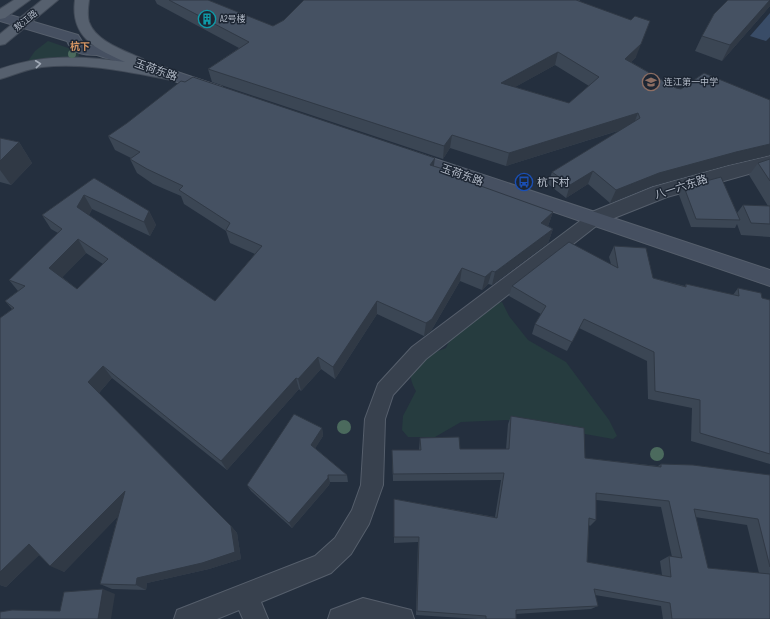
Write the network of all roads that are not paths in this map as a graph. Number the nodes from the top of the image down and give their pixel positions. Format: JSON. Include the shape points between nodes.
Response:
{"nodes":[{"id":1,"x":24,"y":0,"type":"edge"},
{"id":2,"x":51,"y":0,"type":"edge"},
{"id":3,"x":82,"y":0,"type":"edge"},
{"id":4,"x":0,"y":15,"type":"edge"},
{"id":5,"x":24,"y":23,"type":"junction"},
{"id":6,"x":90,"y":34,"type":"junction"},
{"id":7,"x":72,"y":38,"type":"junction"},
{"id":8,"x":0,"y":41,"type":"edge"},
{"id":9,"x":0,"y":74,"type":"edge"},
{"id":10,"x":170,"y":75,"type":"junction"},
{"id":11,"x":230,"y":95,"type":"edge"},
{"id":12,"x":387,"y":149,"type":"edge"},
{"id":13,"x":770,"y":162,"type":"edge"},
{"id":14,"x":594,"y":219,"type":"junction"},
{"id":15,"x":770,"y":278,"type":"edge"},
{"id":16,"x":246,"y":596,"type":"junction"},
{"id":17,"x":186,"y":619,"type":"edge"},
{"id":18,"x":256,"y":619,"type":"edge"},
{"id":19,"x":340,"y":619,"type":"edge"},
{"id":20,"x":402,"y":619,"type":"edge"}],
"edges":[{"from":1,"to":4,"type":"main road","name":"敖江路"},
{"from":2,"to":5,"type":"main road","name":"敖江路"},
{"from":3,"to":6,"type":"main road","via":[[82,22]]},
{"from":4,"to":5,"type":"main road","name":"玉荷东路"},
{"from":5,"to":7,"type":"main road","name":"玉荷东路"},
{"from":5,"to":8,"type":"main road","name":"敖江路"},
{"from":6,"to":7,"type":"main road"},
{"from":6,"to":10,"type":"main road","via":[[110,49]]},
{"from":7,"to":10,"type":"main road","name":"玉荷东路","via":[[76,46],[84,50],[98,50]]},
{"from":9,"to":10,"type":"main road","one_way":true,"via":[[35,64],[63,62],[106,64]]},
{"from":10,"to":11,"type":"main road","name":"玉荷东路"},
{"from":12,"to":14,"type":"main road","name":"玉荷东路"},
{"from":13,"to":14,"type":"street","name":"八一六东路","via":[[660,192]]},
{"from":14,"to":15,"type":"main road","name":"玉荷东路"},
{"from":14,"to":16,"type":"street","via":[[419,353],[385,390],[375,419],[372,485],[361,516],[343,546],[323,565]]},
{"from":16,"to":17,"type":"street"},
{"from":16,"to":18,"type":"street"},
{"from":19,"to":20,"type":"street","via":[[363,610]]}]}
